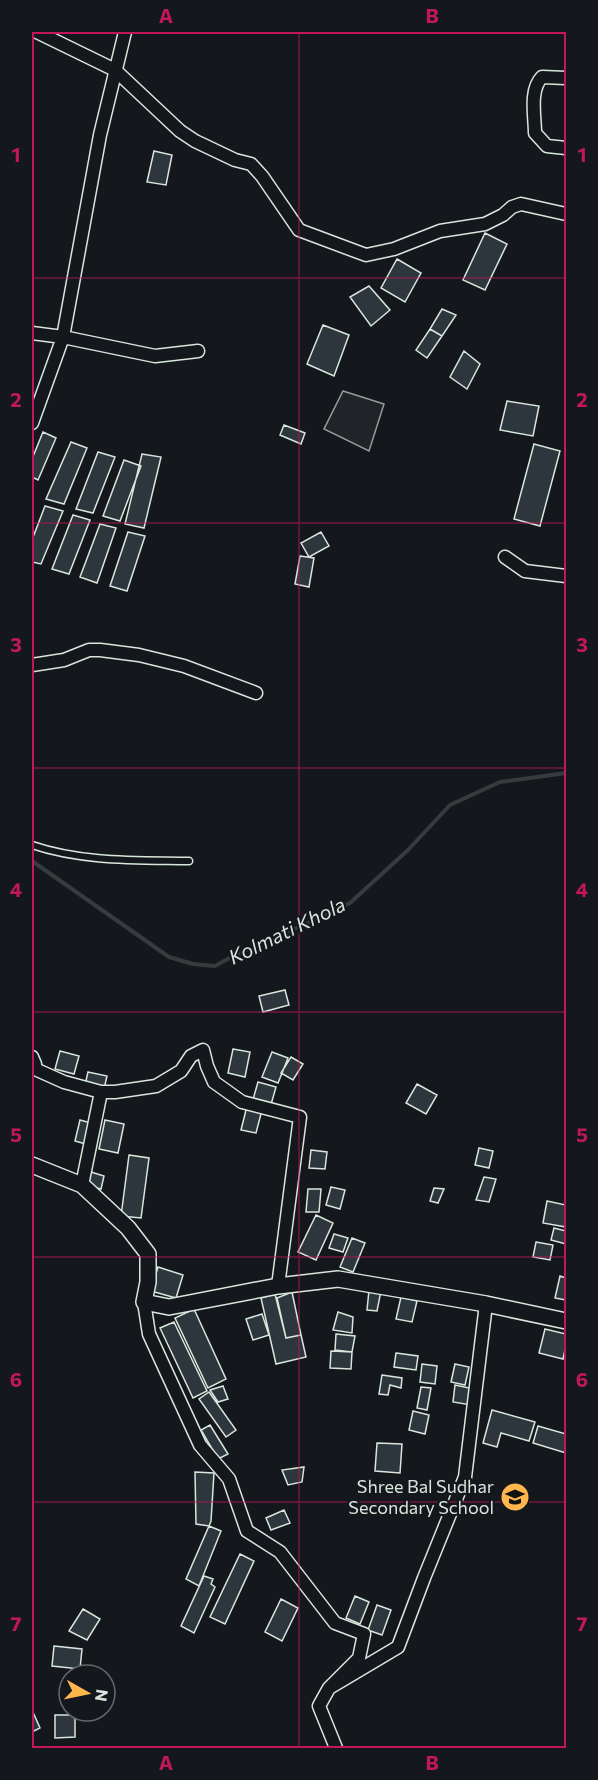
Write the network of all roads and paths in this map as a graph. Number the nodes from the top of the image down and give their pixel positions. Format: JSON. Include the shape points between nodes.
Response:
{"nodes":[{"id":1,"x":37,"y":32,"type":"edge"},
{"id":2,"x":125,"y":32,"type":"edge"},
{"id":3,"x":115,"y":70,"type":"junction"},
{"id":4,"x":567,"y":78,"type":"edge"},
{"id":5,"x":567,"y":148,"type":"edge"},
{"id":6,"x":567,"y":214,"type":"edge"},
{"id":7,"x":32,"y":333,"type":"edge"},
{"id":8,"x":63,"y":337,"type":"junction"},
{"id":9,"x":198,"y":351,"type":"dead end"},
{"id":10,"x":32,"y":423,"type":"edge"},
{"id":11,"x":505,"y":557,"type":"dead end"},
{"id":12,"x":567,"y":576,"type":"edge"},
{"id":13,"x":32,"y":665,"type":"edge"},
{"id":14,"x":256,"y":693,"type":"dead end"},
{"id":15,"x":32,"y":845,"type":"edge"},
{"id":16,"x":189,"y":861,"type":"dead end"},
{"id":17,"x":32,"y":1057,"type":"edge"},
{"id":18,"x":101,"y":1092,"type":"junction"},
{"id":19,"x":32,"y":1165,"type":"edge"},
{"id":20,"x":82,"y":1185,"type":"junction"},
{"id":21,"x":278,"y":1286,"type":"junction"},
{"id":22,"x":144,"y":1302,"type":"junction"},
{"id":23,"x":486,"y":1304,"type":"junction"},
{"id":24,"x":567,"y":1321,"type":"edge"},
{"id":25,"x":329,"y":1688,"type":"junction"},
{"id":26,"x":336,"y":1749,"type":"edge"}],
"edges":[{"from":1,"to":3,"type":"street"},
{"from":2,"to":3,"type":"street"},
{"from":3,"to":6,"type":"street","via":[[180,131],[235,160],[252,164],[299,230],[366,255],[440,231],[485,224],[521,204]]},
{"from":3,"to":8,"type":"street"},
{"from":4,"to":5,"type":"street","via":[[542,77],[538,81],[535,133],[548,146]]},
{"from":7,"to":8,"type":"street"},
{"from":8,"to":9,"type":"street","via":[[155,356]]},
{"from":8,"to":10,"type":"street"},
{"from":11,"to":12,"type":"street","via":[[525,571]]},
{"from":13,"to":14,"type":"street","via":[[100,650],[184,666]]},
{"from":15,"to":16,"type":"lane","via":[[92,859]]},
{"from":17,"to":18,"type":"street","via":[[35,1069]]},
{"from":18,"to":20,"type":"street"},
{"from":18,"to":21,"type":"street","via":[[156,1086],[181,1071],[191,1056],[203,1050],[214,1082],[242,1102],[300,1117]]},
{"from":19,"to":20,"type":"street"},
{"from":20,"to":22,"type":"street","via":[[128,1228],[148,1254]]},
{"from":21,"to":22,"type":"street","via":[[169,1307]]},
{"from":21,"to":23,"type":"street","via":[[338,1279]]},
{"from":22,"to":25,"type":"street","via":[[149,1334],[200,1445],[229,1479],[247,1531],[280,1551],[335,1623],[364,1634],[358,1658]]},
{"from":23,"to":24,"type":"street"},
{"from":23,"to":25,"type":"street","via":[[465,1477],[398,1647]]},
{"from":25,"to":26,"type":"street","via":[[319,1706]]}]}
